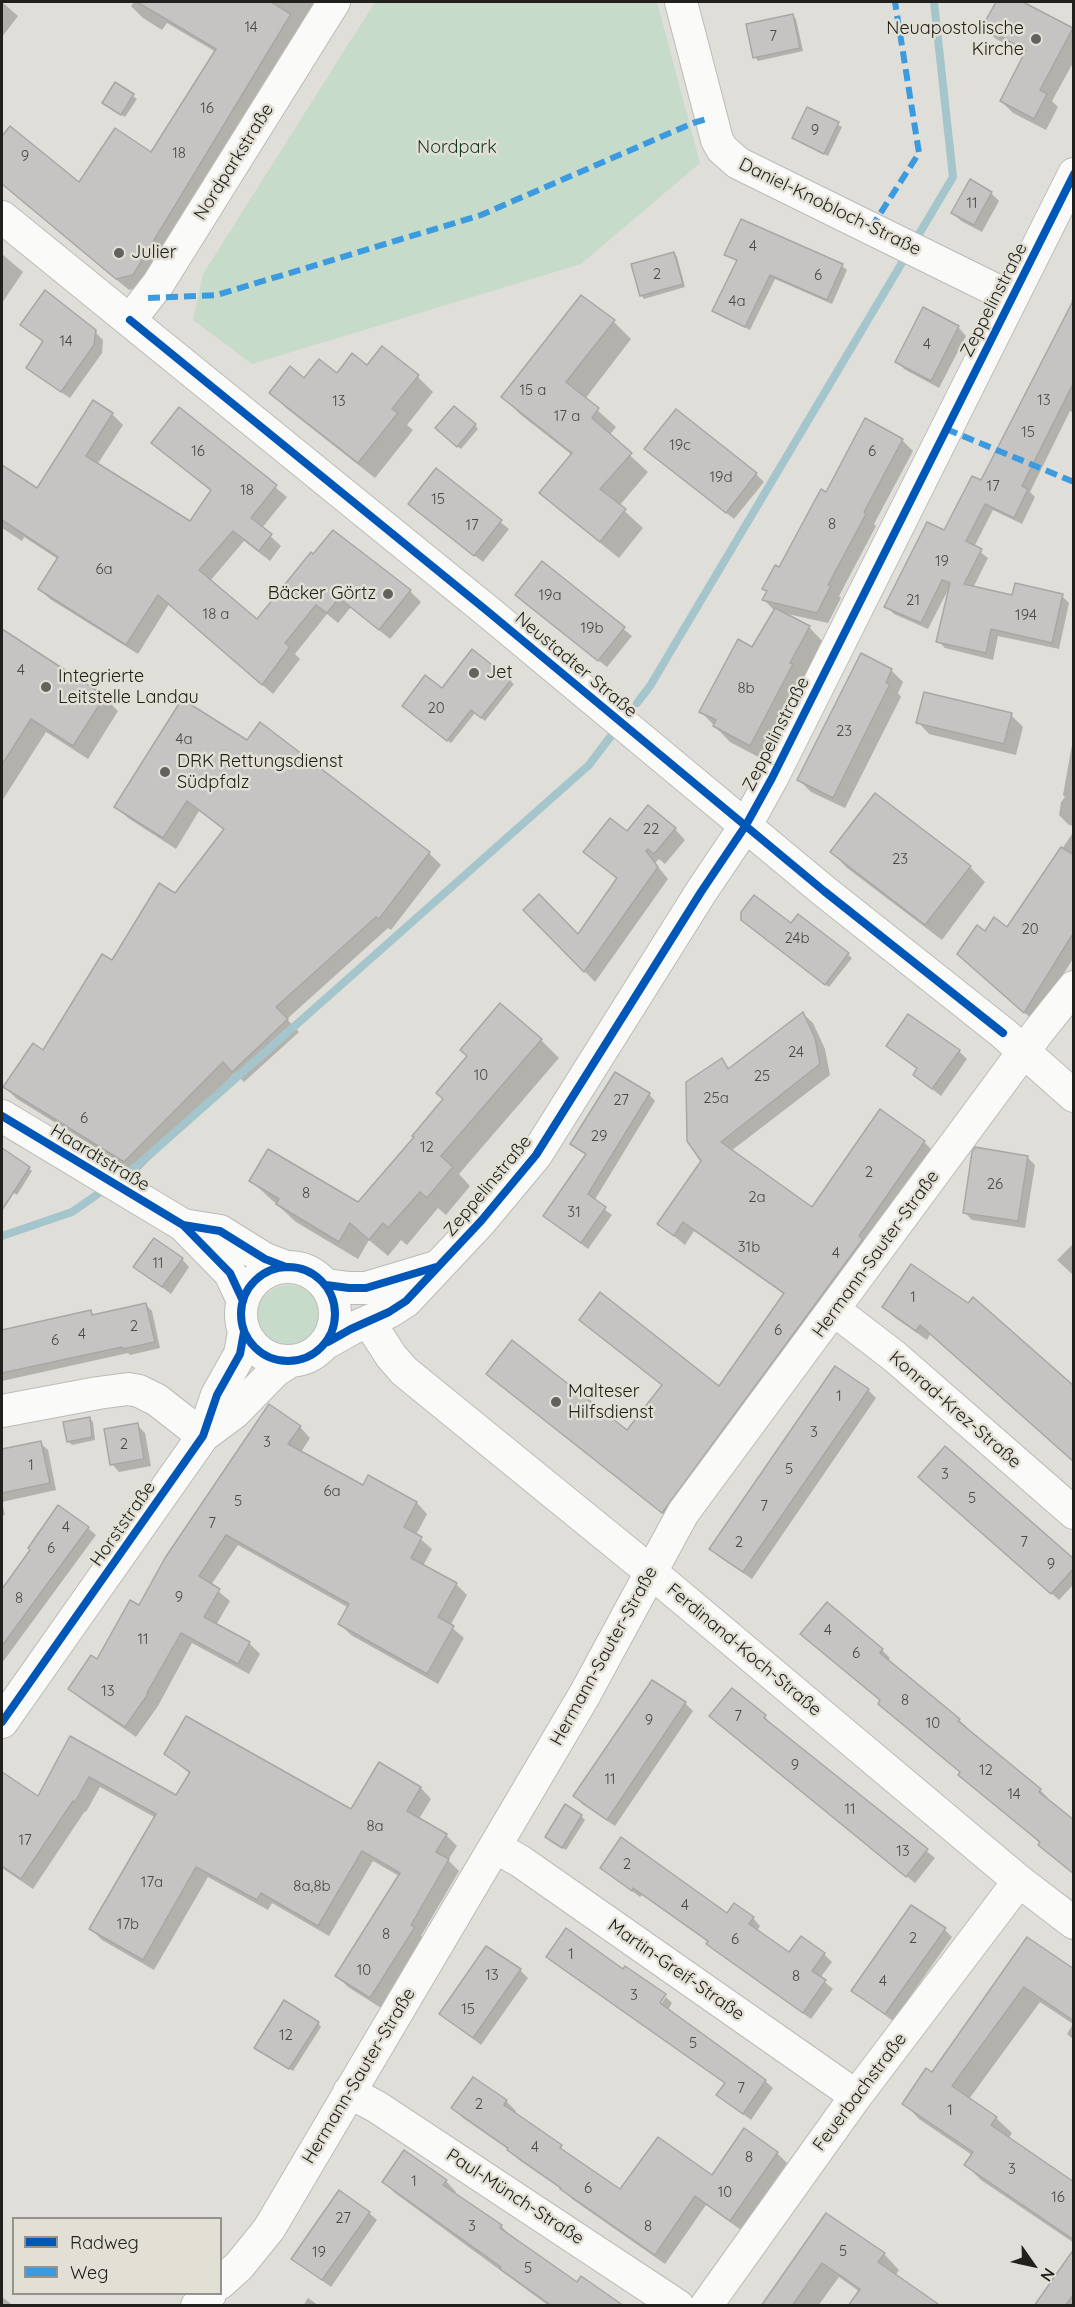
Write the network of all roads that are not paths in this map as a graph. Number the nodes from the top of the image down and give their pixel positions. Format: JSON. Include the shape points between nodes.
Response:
{"nodes":[{"id":1,"x":334,"y":2,"type":"edge"},
{"id":2,"x":681,"y":2,"type":"edge"},
{"id":3,"x":1074,"y":174,"type":"edge"},
{"id":4,"x":2,"y":217,"type":"edge"},
{"id":5,"x":1012,"y":298,"type":"junction"},
{"id":6,"x":130,"y":320,"type":"junction"},
{"id":7,"x":746,"y":825,"type":"junction"},
{"id":8,"x":1074,"y":987,"type":"edge"},
{"id":9,"x":1024,"y":1052,"type":"junction"},
{"id":10,"x":1074,"y":1096,"type":"edge"},
{"id":11,"x":2,"y":1116,"type":"edge"},
{"id":12,"x":183,"y":1225,"type":"junction"},
{"id":13,"x":286,"y":1267,"type":"junction"},
{"id":14,"x":437,"y":1267,"type":"junction"},
{"id":15,"x":326,"y":1285,"type":"junction"},
{"id":16,"x":243,"y":1301,"type":"junction"},
{"id":17,"x":834,"y":1310,"type":"junction"},
{"id":18,"x":369,"y":1322,"type":"junction"},
{"id":19,"x":244,"y":1332,"type":"junction"},
{"id":20,"x":328,"y":1342,"type":"junction"},
{"id":21,"x":289,"y":1362,"type":"junction"},
{"id":22,"x":2,"y":1411,"type":"edge"},
{"id":23,"x":203,"y":1436,"type":"junction"},
{"id":24,"x":1074,"y":1513,"type":"edge"},
{"id":25,"x":651,"y":1572,"type":"junction"},
{"id":26,"x":2,"y":1722,"type":"edge"},
{"id":27,"x":495,"y":1847,"type":"junction"},
{"id":28,"x":1019,"y":1881,"type":"junction"},
{"id":29,"x":1074,"y":1923,"type":"edge"},
{"id":30,"x":349,"y":2092,"type":"junction"},
{"id":31,"x":856,"y":2096,"type":"junction"},
{"id":32,"x":222,"y":2282,"type":"edge"},
{"id":33,"x":678,"y":2306,"type":"edge"},
{"id":34,"x":706,"y":2306,"type":"edge"}],
"edges":[{"from":1,"to":6,"type":"street","name":"Nordparkstraße","via":[[158,284]]},
{"from":2,"to":5,"type":"street","name":"Daniel-Knobloch-Straße","via":[[717,140],[738,164]]},
{"from":3,"to":5,"type":"street","name":"Zeppelinstraße"},
{"from":4,"to":6,"type":"street","name":"Neustadter Straße"},
{"from":5,"to":7,"type":"street","name":"Zeppelinstraße"},
{"from":6,"to":7,"type":"street","name":"Neustadter Straße"},
{"from":7,"to":9,"type":"street","name":"Neustadter Straße"},
{"from":7,"to":14,"type":"street","name":"Zeppelinstraße","via":[[536,1155],[495,1206]]},
{"from":8,"to":9,"type":"street","name":"Hermann-Sauter-Straße"},
{"from":9,"to":10,"type":"street","name":"Neustadter Straße"},
{"from":9,"to":17,"type":"street","name":"Hermann-Sauter-Straße"},
{"from":11,"to":12,"type":"street","name":"Haardtstraße"},
{"from":12,"to":13,"type":"street","name":"Haardtstraße","via":[[220,1232]]},
{"from":12,"to":16,"type":"street","name":"Haardtstraße","via":[[230,1272]]},
{"from":13,"to":15,"type":"street","via":[[315,1274]]},
{"from":13,"to":16,"type":"street","via":[[259,1277]]},
{"from":14,"to":15,"type":"street","name":"Zeppelinstraße","via":[[366,1288]]},
{"from":14,"to":18,"type":"street","name":"Zeppelinstraße","via":[[406,1300]]},
{"from":15,"to":20,"type":"street","via":[[336,1313]]},
{"from":16,"to":19,"type":"street","name":"Horststraße"},
{"from":17,"to":24,"type":"street","name":"Konrad-Krez-Straße","via":[[894,1356]]},
{"from":17,"to":25,"type":"street","name":"Hermann-Sauter-Straße","via":[[683,1513]]},
{"from":18,"to":20,"type":"street","name":"Zeppelinstraße"},
{"from":18,"to":25,"type":"street","name":"Ferdinand-Koch-Straße","via":[[404,1371]]},
{"from":19,"to":21,"type":"street","via":[[261,1353]]},
{"from":19,"to":23,"type":"street","name":"Horststraße","via":[[240,1354],[217,1395]]},
{"from":20,"to":21,"type":"street","name":"Horststraße","via":[[304,1359]]},
{"from":21,"to":23,"type":"street","name":"Horststraße"},
{"from":22,"to":23,"type":"street","via":[[128,1389],[157,1400]]},
{"from":23,"to":26,"type":"street","name":"Horststraße"},
{"from":25,"to":27,"type":"street","name":"Hermann-Sauter-Straße"},
{"from":25,"to":28,"type":"street","name":"Ferdinand-Koch-Straße"},
{"from":27,"to":30,"type":"street","name":"Hermann-Sauter-Straße"},
{"from":27,"to":31,"type":"street","name":"Martin-Greif-Straße"},
{"from":28,"to":29,"type":"street","name":"Ferdinand-Koch-Straße"},
{"from":28,"to":31,"type":"street","name":"Feuerbachstraße"},
{"from":30,"to":32,"type":"street","name":"Hermann-Sauter-Straße","via":[[270,2229]]},
{"from":30,"to":33,"type":"street","name":"Paul-Münch-Straße"},
{"from":31,"to":34,"type":"street","name":"Feuerbachstraße"}]}
